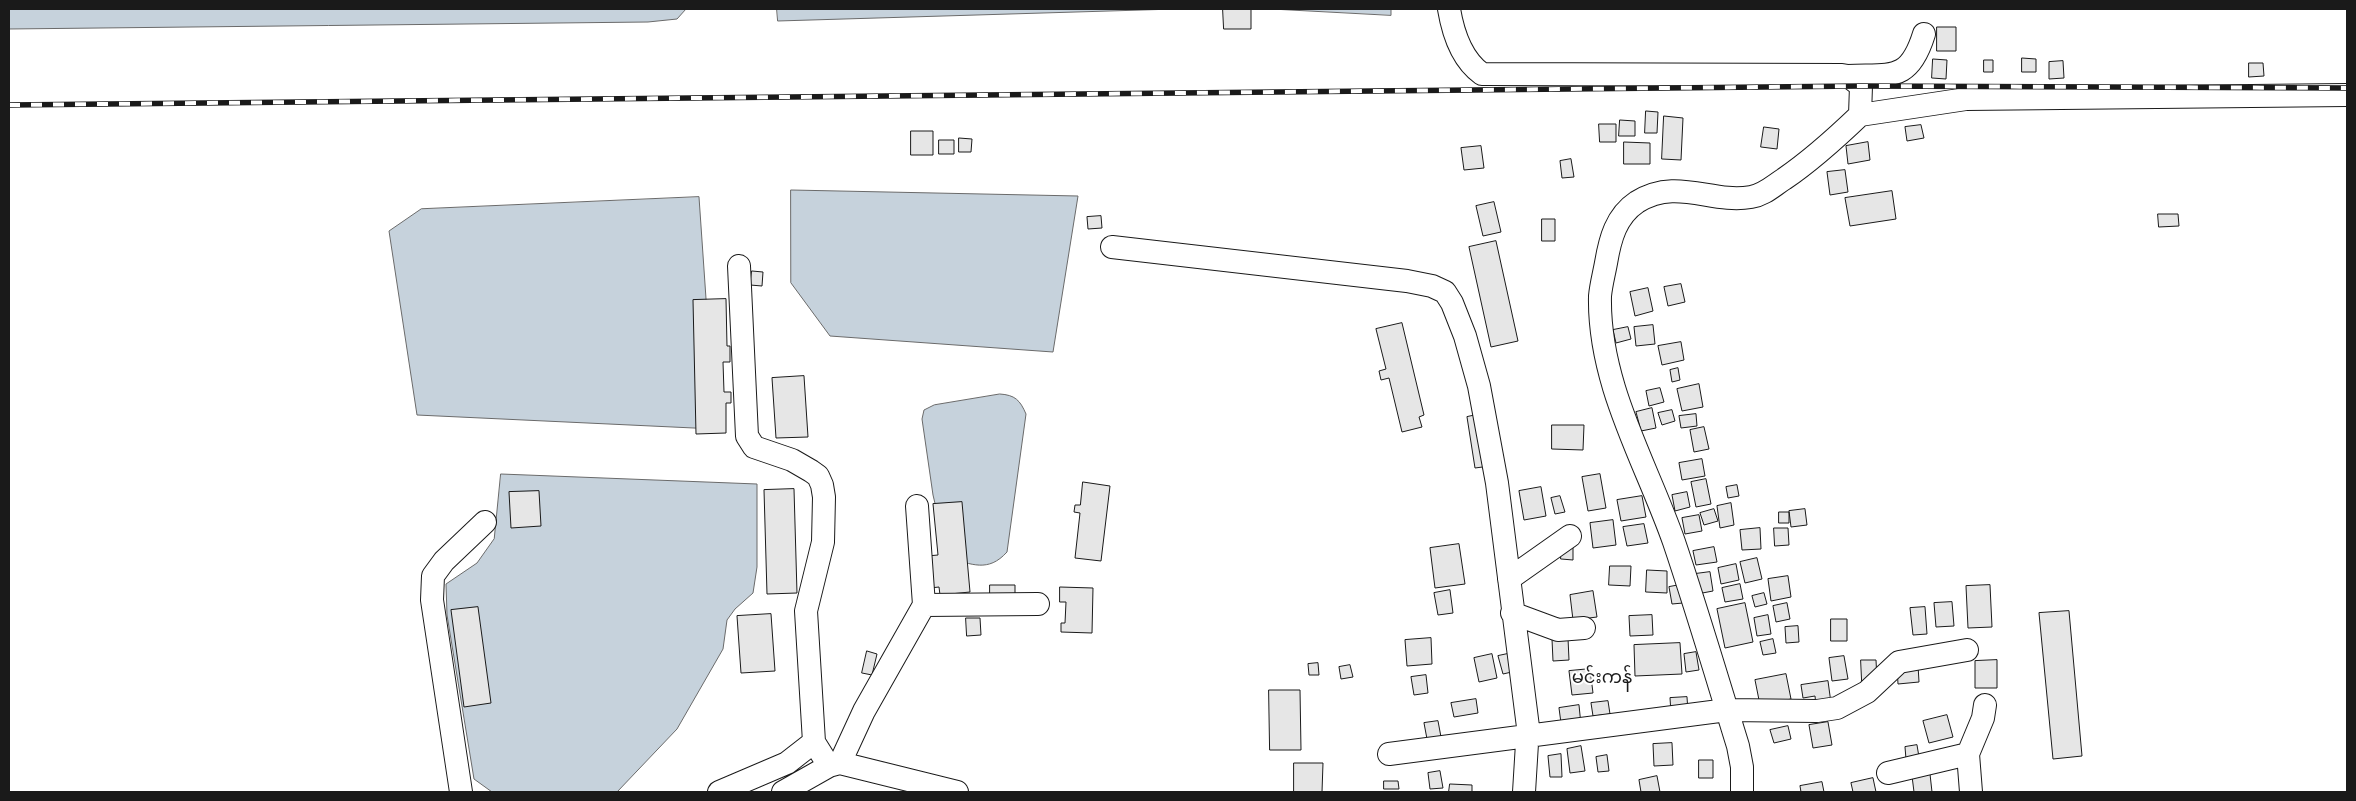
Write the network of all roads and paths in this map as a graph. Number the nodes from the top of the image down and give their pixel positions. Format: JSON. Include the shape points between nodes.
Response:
{"nodes":[{"id":1,"x":1449,"y":9,"type":"edge"},
{"id":2,"x":1924,"y":34,"type":"dead end"},
{"id":3,"x":1848,"y":76,"type":"junction"},
{"id":4,"x":2347,"y":95,"type":"edge"},
{"id":5,"x":1860,"y":115,"type":"junction"},
{"id":6,"x":1112,"y":247,"type":"dead end"},
{"id":7,"x":739,"y":266,"type":"dead end"},
{"id":8,"x":917,"y":506,"type":"dead end"},
{"id":9,"x":485,"y":522,"type":"dead end"},
{"id":10,"x":1570,"y":536,"type":"dead end"},
{"id":11,"x":1508,"y":579,"type":"junction"},
{"id":12,"x":1038,"y":604,"type":"dead end"},
{"id":13,"x":924,"y":605,"type":"junction"},
{"id":14,"x":1512,"y":613,"type":"junction"},
{"id":15,"x":1584,"y":628,"type":"dead end"},
{"id":16,"x":1966,"y":650,"type":"dead end"},
{"id":17,"x":1985,"y":705,"type":"dead end"},
{"id":18,"x":1727,"y":710,"type":"junction"},
{"id":19,"x":1528,"y":734,"type":"junction"},
{"id":20,"x":814,"y":742,"type":"junction"},
{"id":21,"x":1389,"y":754,"type":"dead end"},
{"id":22,"x":1968,"y":754,"type":"junction"},
{"id":23,"x":1888,"y":773,"type":"dead end"},
{"id":24,"x":826,"y":774,"type":"edge"},
{"id":25,"x":461,"y":792,"type":"edge"},
{"id":26,"x":719,"y":792,"type":"edge"},
{"id":27,"x":783,"y":792,"type":"edge"},
{"id":28,"x":957,"y":792,"type":"edge"},
{"id":29,"x":1524,"y":792,"type":"edge"},
{"id":30,"x":1742,"y":792,"type":"edge"},
{"id":31,"x":1971,"y":792,"type":"edge"}],
"edges":[{"from":1,"to":3,"type":"street","via":[[1460,49],[1482,74],[1808,73]]},
{"from":2,"to":3,"type":"street","via":[[1915,58],[1903,70]]},
{"from":3,"to":5,"type":"street","via":[[1861,86]]},
{"from":4,"to":5,"type":"street","via":[[1966,100]]},
{"from":5,"to":18,"type":"street","via":[[1814,158],[1761,195],[1748,198],[1678,190],[1659,192],[1637,202],[1620,218],[1609,245],[1600,295],[1608,367],[1627,426],[1700,617]]},
{"from":6,"to":11,"type":"street","via":[[1407,281],[1445,292],[1465,336],[1479,386],[1497,484]]},
{"from":7,"to":20,"type":"street","via":[[747,436],[754,447],[792,460],[811,471],[822,485],[823,542],[806,610]]},
{"from":8,"to":13,"type":"street"},
{"from":9,"to":25,"type":"street","via":[[433,576],[432,600]]},
{"from":10,"to":11,"type":"street"},
{"from":11,"to":14,"type":"street"},
{"from":12,"to":13,"type":"street"},
{"from":13,"to":24,"type":"street"},
{"from":14,"to":15,"type":"street","via":[[1558,630]]},
{"from":14,"to":19,"type":"street"},
{"from":16,"to":18,"type":"street","via":[[1899,662],[1867,692],[1837,708],[1817,712]]},
{"from":17,"to":22,"type":"street"},
{"from":18,"to":19,"type":"street"},
{"from":18,"to":30,"type":"street","via":[[1742,767]]},
{"from":19,"to":21,"type":"street"},
{"from":19,"to":29,"type":"street"},
{"from":20,"to":24,"type":"street"},
{"from":20,"to":26,"type":"street","via":[[787,762]]},
{"from":22,"to":23,"type":"street"},
{"from":22,"to":31,"type":"street"},
{"from":24,"to":27,"type":"street"},
{"from":24,"to":28,"type":"street"}]}
